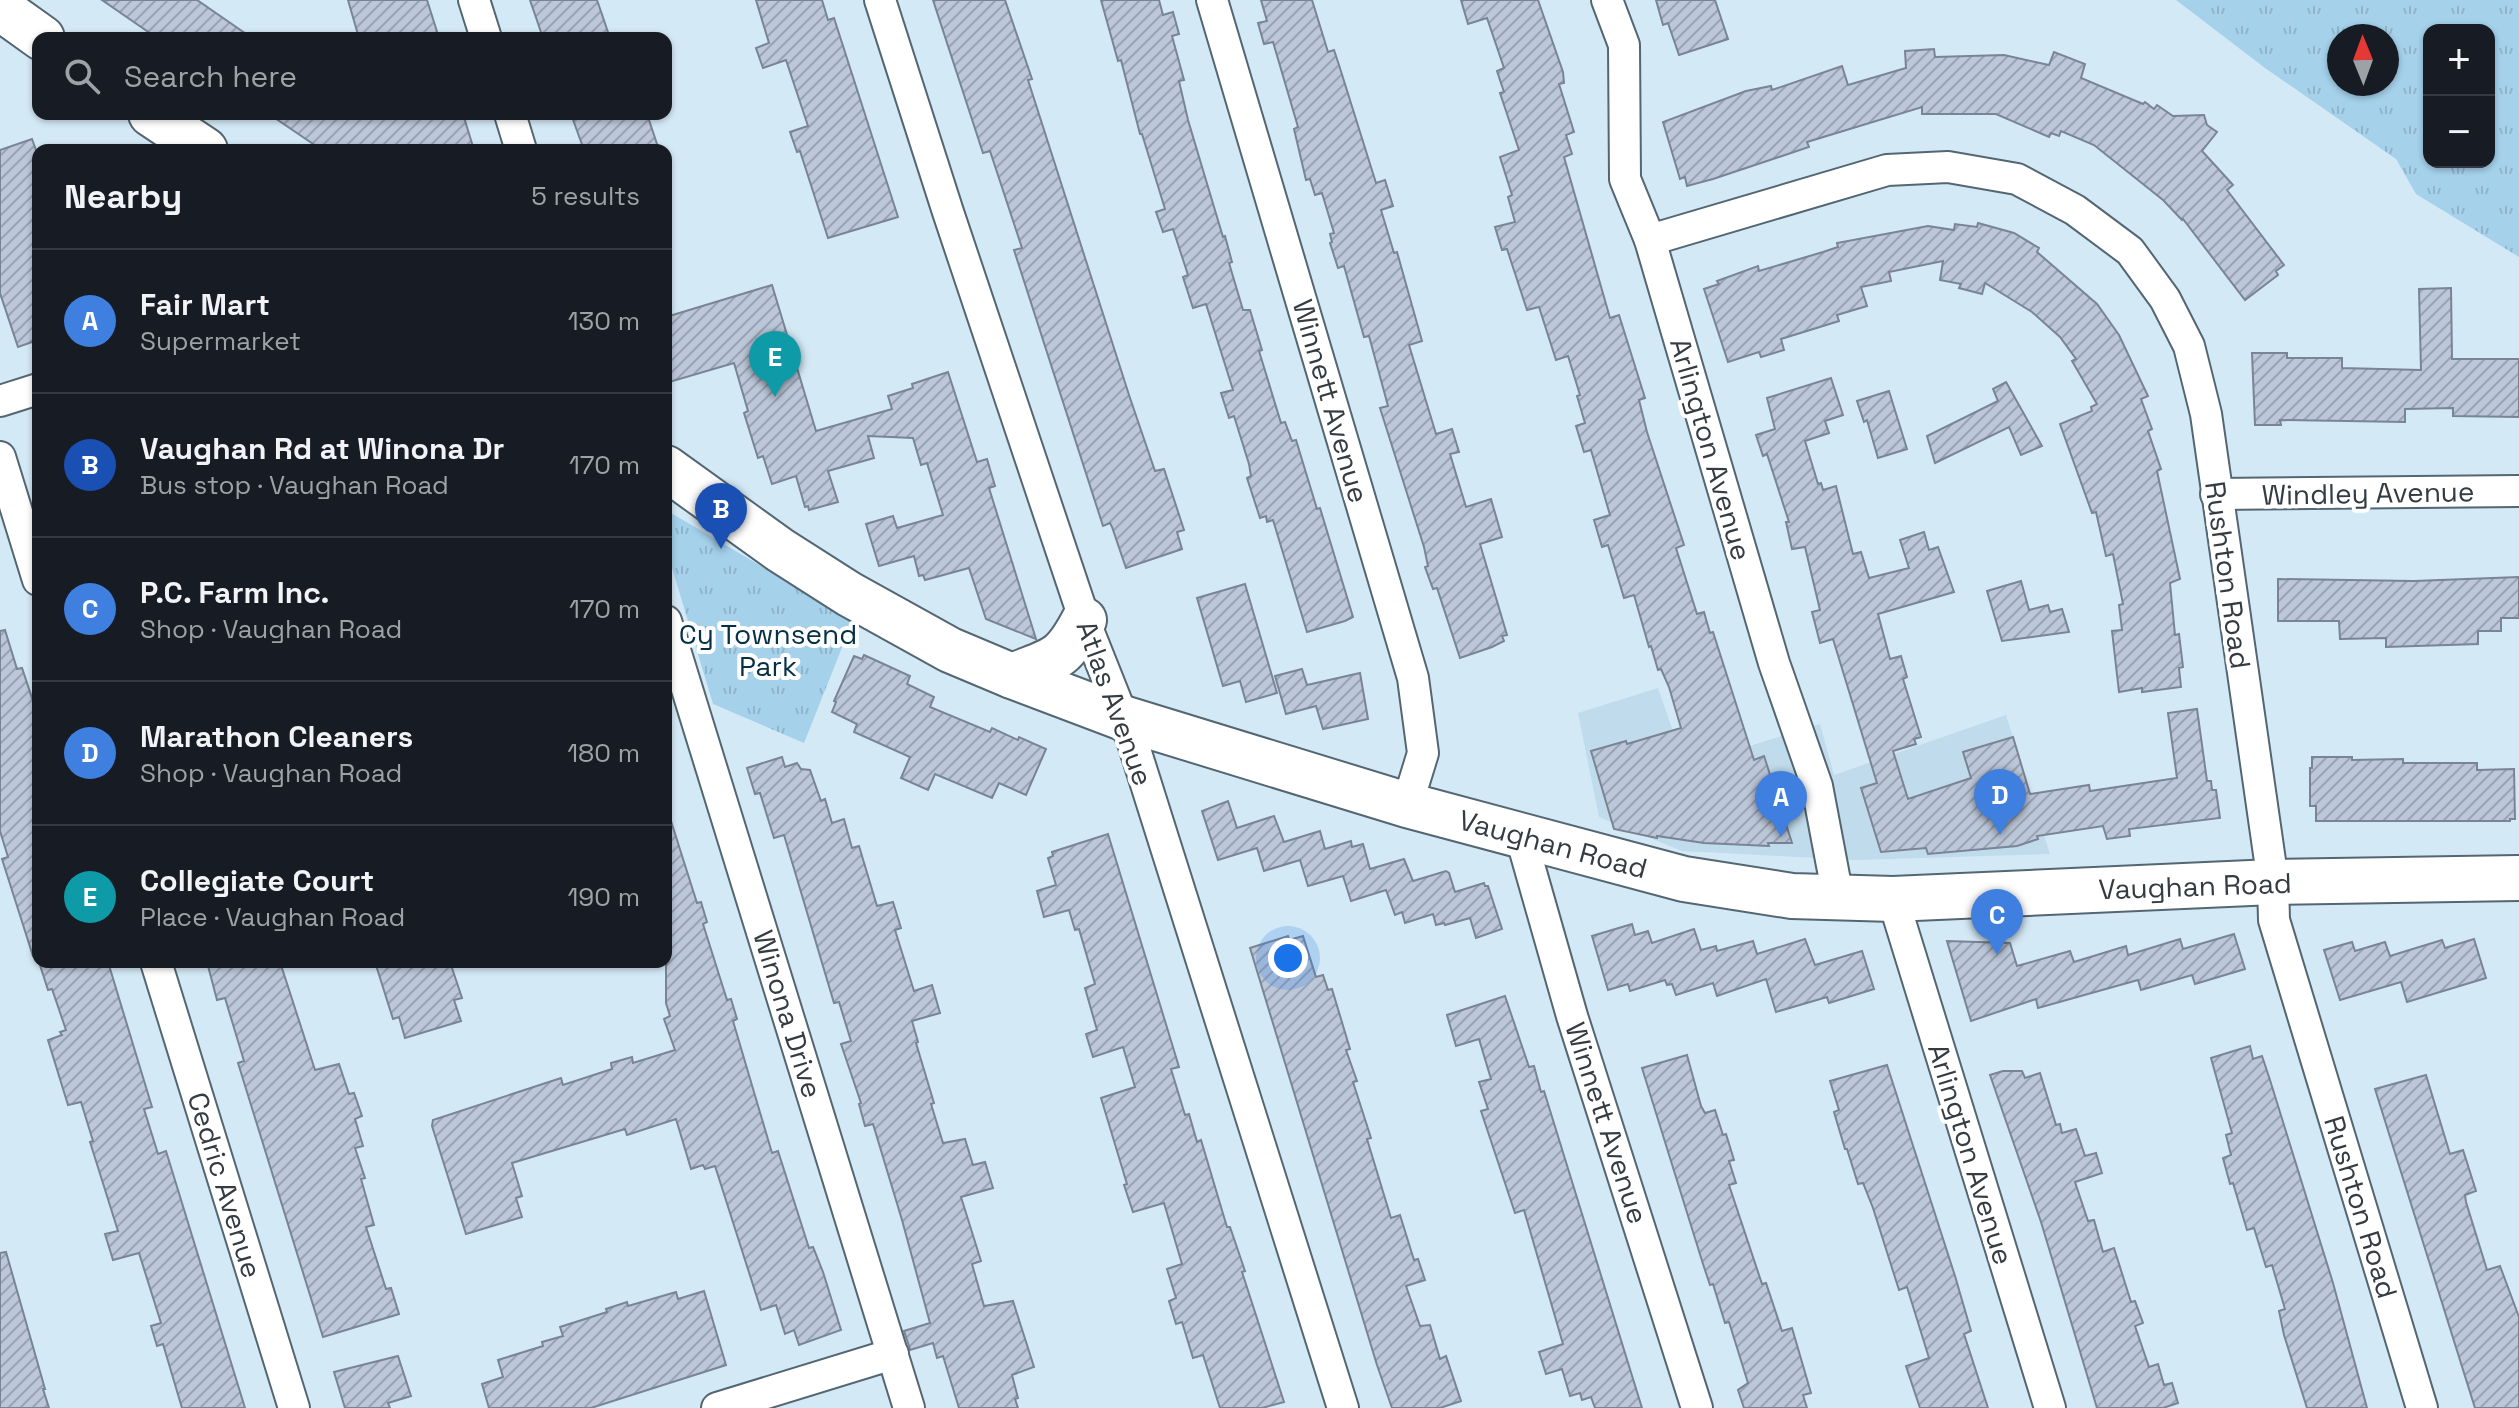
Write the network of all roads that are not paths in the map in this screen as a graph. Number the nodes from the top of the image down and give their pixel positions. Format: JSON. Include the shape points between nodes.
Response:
{"nodes":[{"id":1,"x":474,"y":0,"type":"edge"},
{"id":2,"x":880,"y":0,"type":"edge"},
{"id":3,"x":1212,"y":0,"type":"edge"},
{"id":4,"x":1607,"y":0,"type":"edge"},
{"id":5,"x":484,"y":32,"type":"edge"},
{"id":6,"x":160,"y":120,"type":"edge"},
{"id":7,"x":512,"y":120,"type":"edge"},
{"id":8,"x":196,"y":144,"type":"edge"},
{"id":9,"x":519,"y":144,"type":"edge"},
{"id":10,"x":1650,"y":240,"type":"junction"},
{"id":11,"x":32,"y":391,"type":"edge"},
{"id":12,"x":0,"y":401,"type":"edge"},
{"id":13,"x":0,"y":457,"type":"edge"},
{"id":14,"x":672,"y":472,"type":"edge"},
{"id":15,"x":2519,"y":491,"type":"edge"},
{"id":16,"x":2216,"y":494,"type":"junction"},
{"id":17,"x":32,"y":561,"type":"edge"},
{"id":18,"x":1084,"y":620,"type":"junction"},
{"id":19,"x":672,"y":640,"type":"edge"},
{"id":20,"x":1012,"y":676,"type":"junction"},
{"id":21,"x":1123,"y":718,"type":"junction"},
{"id":22,"x":1407,"y":805,"type":"junction"},
{"id":23,"x":1521,"y":837,"type":"junction"},
{"id":24,"x":2519,"y":878,"type":"edge"},
{"id":25,"x":2273,"y":882,"type":"junction"},
{"id":26,"x":1838,"y":897,"type":"junction"},
{"id":27,"x":1893,"y":899,"type":"junction"},
{"id":28,"x":158,"y":968,"type":"edge"},
{"id":29,"x":893,"y":1354,"type":"junction"},
{"id":30,"x":294,"y":1408,"type":"edge"},
{"id":31,"x":717,"y":1408,"type":"edge"},
{"id":32,"x":909,"y":1408,"type":"edge"},
{"id":33,"x":1343,"y":1408,"type":"edge"},
{"id":34,"x":1697,"y":1408,"type":"edge"},
{"id":35,"x":2050,"y":1408,"type":"edge"},
{"id":36,"x":2422,"y":1408,"type":"edge"}],
"edges":[{"from":1,"to":5,"type":"street"},
{"from":2,"to":18,"type":"street","name":"Atlas Avenue"},
{"from":3,"to":22,"type":"street","name":"Winnett Avenue","via":[[1413,678],[1423,753]]},
{"from":4,"to":10,"type":"street","name":"Arlington Avenue","via":[[1624,45],[1625,179]]},
{"from":6,"to":8,"type":"street"},
{"from":7,"to":9,"type":"street"},
{"from":10,"to":16,"type":"street","name":"Rushton Road","via":[[1887,170],[1948,167],[2017,179],[2075,210],[2130,251],[2165,299],[2189,346],[2206,414]]},
{"from":10,"to":26,"type":"street","name":"Arlington Avenue","via":[[1774,663],[1817,786]]},
{"from":11,"to":12,"type":"street"},
{"from":13,"to":17,"type":"street"},
{"from":14,"to":20,"type":"street","name":"Vaughan Road","via":[[849,594],[950,650]]},
{"from":15,"to":16,"type":"street","name":"Windley Avenue"},
{"from":16,"to":25,"type":"street","name":"Rushton Road"},
{"from":18,"to":20,"type":"street","via":[[1061,655]]},
{"from":18,"to":21,"type":"street","name":"Atlas Avenue"},
{"from":19,"to":29,"type":"street","name":"Winona Drive"},
{"from":20,"to":21,"type":"street","name":"Vaughan Road"},
{"from":21,"to":22,"type":"street","name":"Vaughan Road"},
{"from":21,"to":33,"type":"street","name":"Atlas Avenue"},
{"from":22,"to":23,"type":"street","name":"Vaughan Road"},
{"from":23,"to":26,"type":"street","name":"Vaughan Road","via":[[1740,890]]},
{"from":23,"to":34,"type":"street","name":"Winnett Avenue"},
{"from":24,"to":25,"type":"street","name":"Vaughan Road"},
{"from":25,"to":27,"type":"street","name":"Vaughan Road"},
{"from":25,"to":36,"type":"street","name":"Rushton Road","via":[[2274,920]]},
{"from":26,"to":27,"type":"street","name":"Vaughan Road"},
{"from":27,"to":35,"type":"street","name":"Arlington Avenue"},
{"from":28,"to":30,"type":"street","name":"Cedric Avenue"},
{"from":29,"to":31,"type":"street"},
{"from":29,"to":32,"type":"street","name":"Winona Drive"}]}
